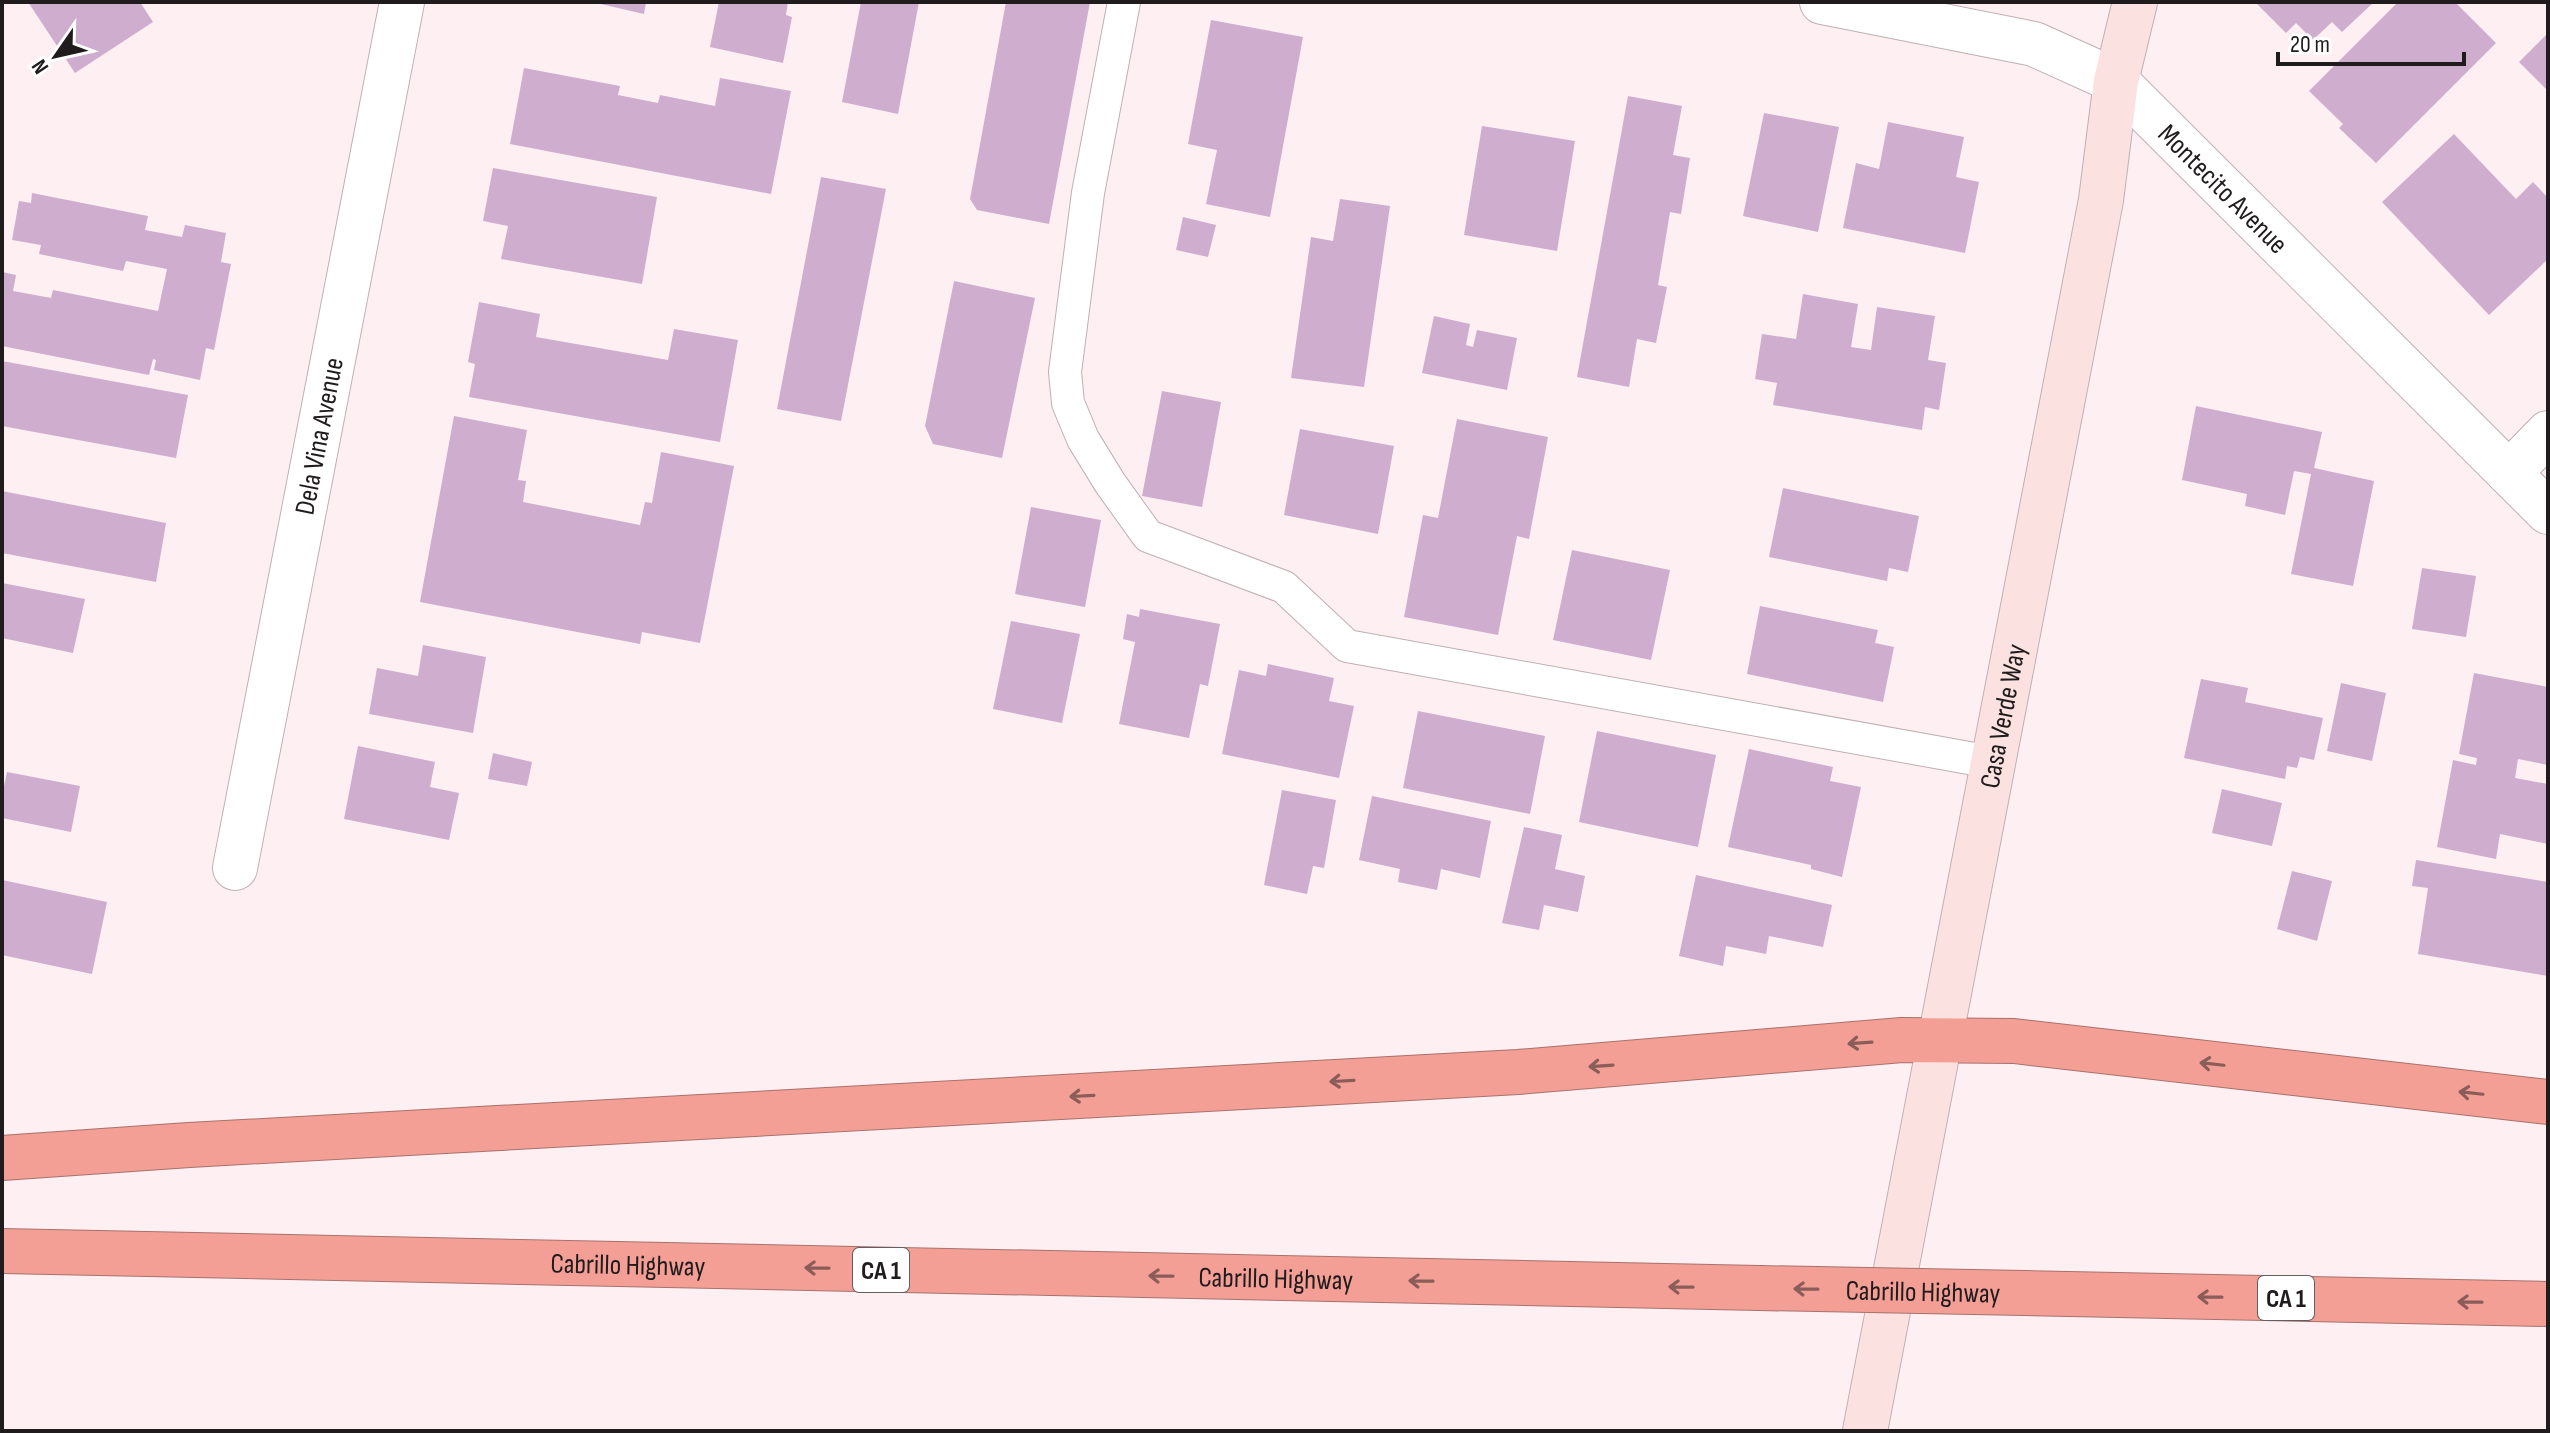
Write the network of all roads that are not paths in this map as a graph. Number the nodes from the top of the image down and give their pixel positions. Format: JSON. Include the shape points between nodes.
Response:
{"nodes":[{"id":1,"x":402,"y":2,"type":"edge"},
{"id":2,"x":1124,"y":2,"type":"edge"},
{"id":3,"x":1822,"y":2,"type":"edge"},
{"id":4,"x":2135,"y":2,"type":"edge"},
{"id":5,"x":2116,"y":81,"type":"junction"},
{"id":6,"x":2548,"y":433,"type":"edge"},
{"id":7,"x":2509,"y":473,"type":"junction"},
{"id":8,"x":2548,"y":512,"type":"edge"},
{"id":9,"x":1991,"y":762,"type":"junction"},
{"id":10,"x":235,"y":868,"type":"dead end"},
{"id":11,"x":1938,"y":1040,"type":"junction"},
{"id":12,"x":2548,"y":1102,"type":"edge"},
{"id":13,"x":2,"y":1158,"type":"edge"},
{"id":14,"x":2,"y":1251,"type":"edge"},
{"id":15,"x":2548,"y":1304,"type":"edge"},
{"id":16,"x":1865,"y":1431,"type":"edge"}],
"edges":[{"from":1,"to":10,"type":"street","name":"Dela Vina Avenue"},
{"from":2,"to":9,"type":"lane","via":[[1088,193],[1065,372],[1068,403],[1083,439],[1148,536],[1284,587],[1347,646]]},
{"from":3,"to":5,"type":"street","name":"Montecito Avenue","via":[[2034,44]]},
{"from":4,"to":5,"type":"main road","name":"Casa Verde Way"},
{"from":5,"to":7,"type":"street","name":"Montecito Avenue"},
{"from":5,"to":9,"type":"main road","name":"Casa Verde Way","via":[[2101,200]]},
{"from":6,"to":7,"type":"street"},
{"from":7,"to":8,"type":"street","name":"Montecito Avenue"},
{"from":9,"to":11,"type":"main road","name":"Casa Verde Way"},
{"from":12,"to":11,"type":"highway","one_way":true,"via":[[2014,1041]]},
{"from":11,"to":13,"type":"highway","one_way":true,"via":[[1518,1072]]},
{"from":11,"to":16,"type":"main road","name":"Casa Verde Way"},
{"from":15,"to":14,"type":"highway","name":"Cabrillo Highway","number":"CA 1","one_way":true,"bridge":true}]}
